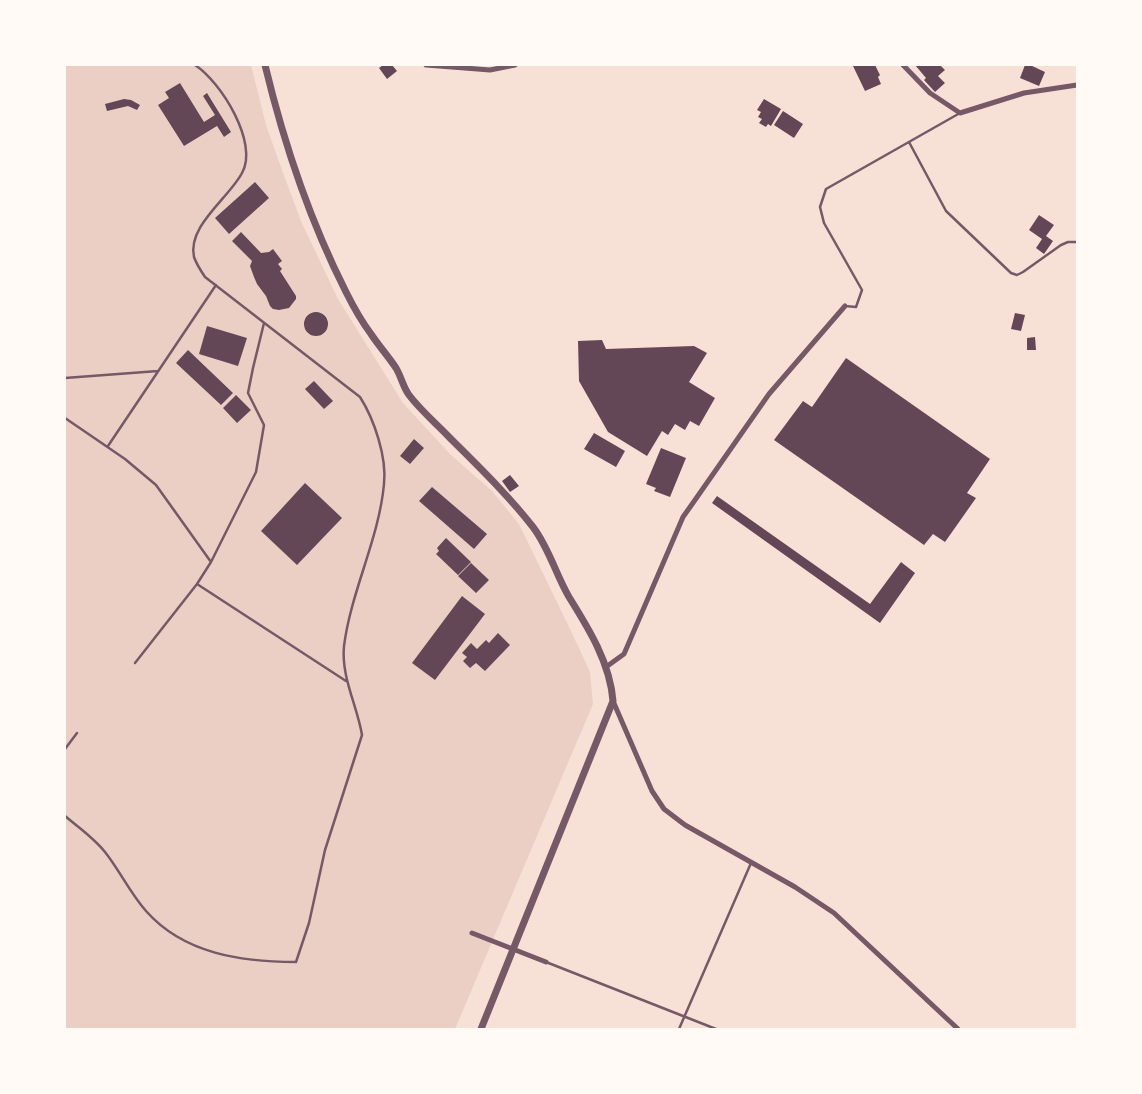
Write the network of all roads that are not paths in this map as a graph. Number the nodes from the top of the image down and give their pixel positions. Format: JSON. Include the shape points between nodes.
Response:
{"nodes":[{"id":1,"x":195,"y":65,"type":"edge"},
{"id":2,"x":265,"y":65,"type":"edge"},
{"id":3,"x":426,"y":65,"type":"edge"},
{"id":4,"x":514,"y":65,"type":"edge"},
{"id":5,"x":903,"y":65,"type":"edge"},
{"id":6,"x":1077,"y":85,"type":"edge"},
{"id":7,"x":960,"y":113,"type":"junction"},
{"id":8,"x":909,"y":142,"type":"junction"},
{"id":9,"x":1077,"y":242,"type":"edge"},
{"id":10,"x":216,"y":285,"type":"junction"},
{"id":11,"x":845,"y":306,"type":"joint"},
{"id":12,"x":264,"y":323,"type":"junction"},
{"id":13,"x":158,"y":371,"type":"junction"},
{"id":14,"x":65,"y":378,"type":"edge"},
{"id":15,"x":65,"y":418,"type":"edge"},
{"id":16,"x":108,"y":446,"type":"junction"},
{"id":17,"x":211,"y":562,"type":"junction"},
{"id":18,"x":197,"y":584,"type":"junction"},
{"id":19,"x":136,"y":663,"type":"dead end"},
{"id":20,"x":606,"y":667,"type":"junction"},
{"id":21,"x":346,"y":681,"type":"junction"},
{"id":22,"x":613,"y":701,"type":"junction"},
{"id":23,"x":78,"y":733,"type":"dead end"},
{"id":24,"x":65,"y":748,"type":"edge"},
{"id":25,"x":65,"y":816,"type":"edge"},
{"id":26,"x":751,"y":863,"type":"junction"},
{"id":27,"x":472,"y":933,"type":"dead end"},
{"id":28,"x":546,"y":962,"type":"joint"},
{"id":29,"x":684,"y":1016,"type":"junction"},
{"id":30,"x":481,"y":1029,"type":"edge"},
{"id":31,"x":679,"y":1029,"type":"edge"},
{"id":32,"x":716,"y":1029,"type":"edge"},
{"id":33,"x":958,"y":1029,"type":"edge"}],
"edges":[{"from":1,"to":10,"type":"lane","via":[[203,70],[232,107],[243,136],[246,160],[242,173],[198,231],[193,246],[194,258],[205,277]]},
{"from":2,"to":20,"type":"street","via":[[293,167],[346,293],[396,368],[408,393],[491,478],[535,529],[563,587],[590,630]]},
{"from":3,"to":4,"type":"street","via":[[490,70]]},
{"from":5,"to":7,"type":"street","via":[[930,93]]},
{"from":6,"to":7,"type":"street","via":[[1024,93]]},
{"from":7,"to":8,"type":"lane"},
{"from":8,"to":9,"type":"lane","via":[[946,212],[1011,273],[1017,275],[1061,245]]},
{"from":8,"to":11,"type":"lane","via":[[826,189],[820,207],[824,223],[862,290],[856,307]]},
{"from":10,"to":12,"type":"lane"},
{"from":10,"to":13,"type":"lane"},
{"from":11,"to":20,"type":"street","via":[[769,394],[695,500],[684,517],[624,654]]},
{"from":12,"to":17,"type":"lane","via":[[248,393],[264,425],[256,472]]},
{"from":12,"to":21,"type":"lane","via":[[360,397],[366,405],[383,455],[385,482],[380,508],[344,647]]},
{"from":13,"to":14,"type":"lane"},
{"from":13,"to":16,"type":"lane"},
{"from":15,"to":16,"type":"lane"},
{"from":16,"to":17,"type":"lane","via":[[156,485]]},
{"from":17,"to":18,"type":"lane"},
{"from":18,"to":19,"type":"lane"},
{"from":18,"to":21,"type":"lane"},
{"from":20,"to":22,"type":"street"},
{"from":21,"to":25,"type":"lane","via":[[362,735],[325,850],[309,923],[296,962],[230,957],[183,941],[163,928],[145,910],[103,850]]},
{"from":22,"to":26,"type":"street","via":[[652,790],[664,809],[685,826]]},
{"from":22,"to":30,"type":"street"},
{"from":23,"to":24,"type":"lane"},
{"from":26,"to":29,"type":"lane"},
{"from":26,"to":33,"type":"street","via":[[834,913]]},
{"from":27,"to":28,"type":"street"},
{"from":28,"to":29,"type":"lane"},
{"from":29,"to":31,"type":"lane"},
{"from":29,"to":32,"type":"lane"}]}
